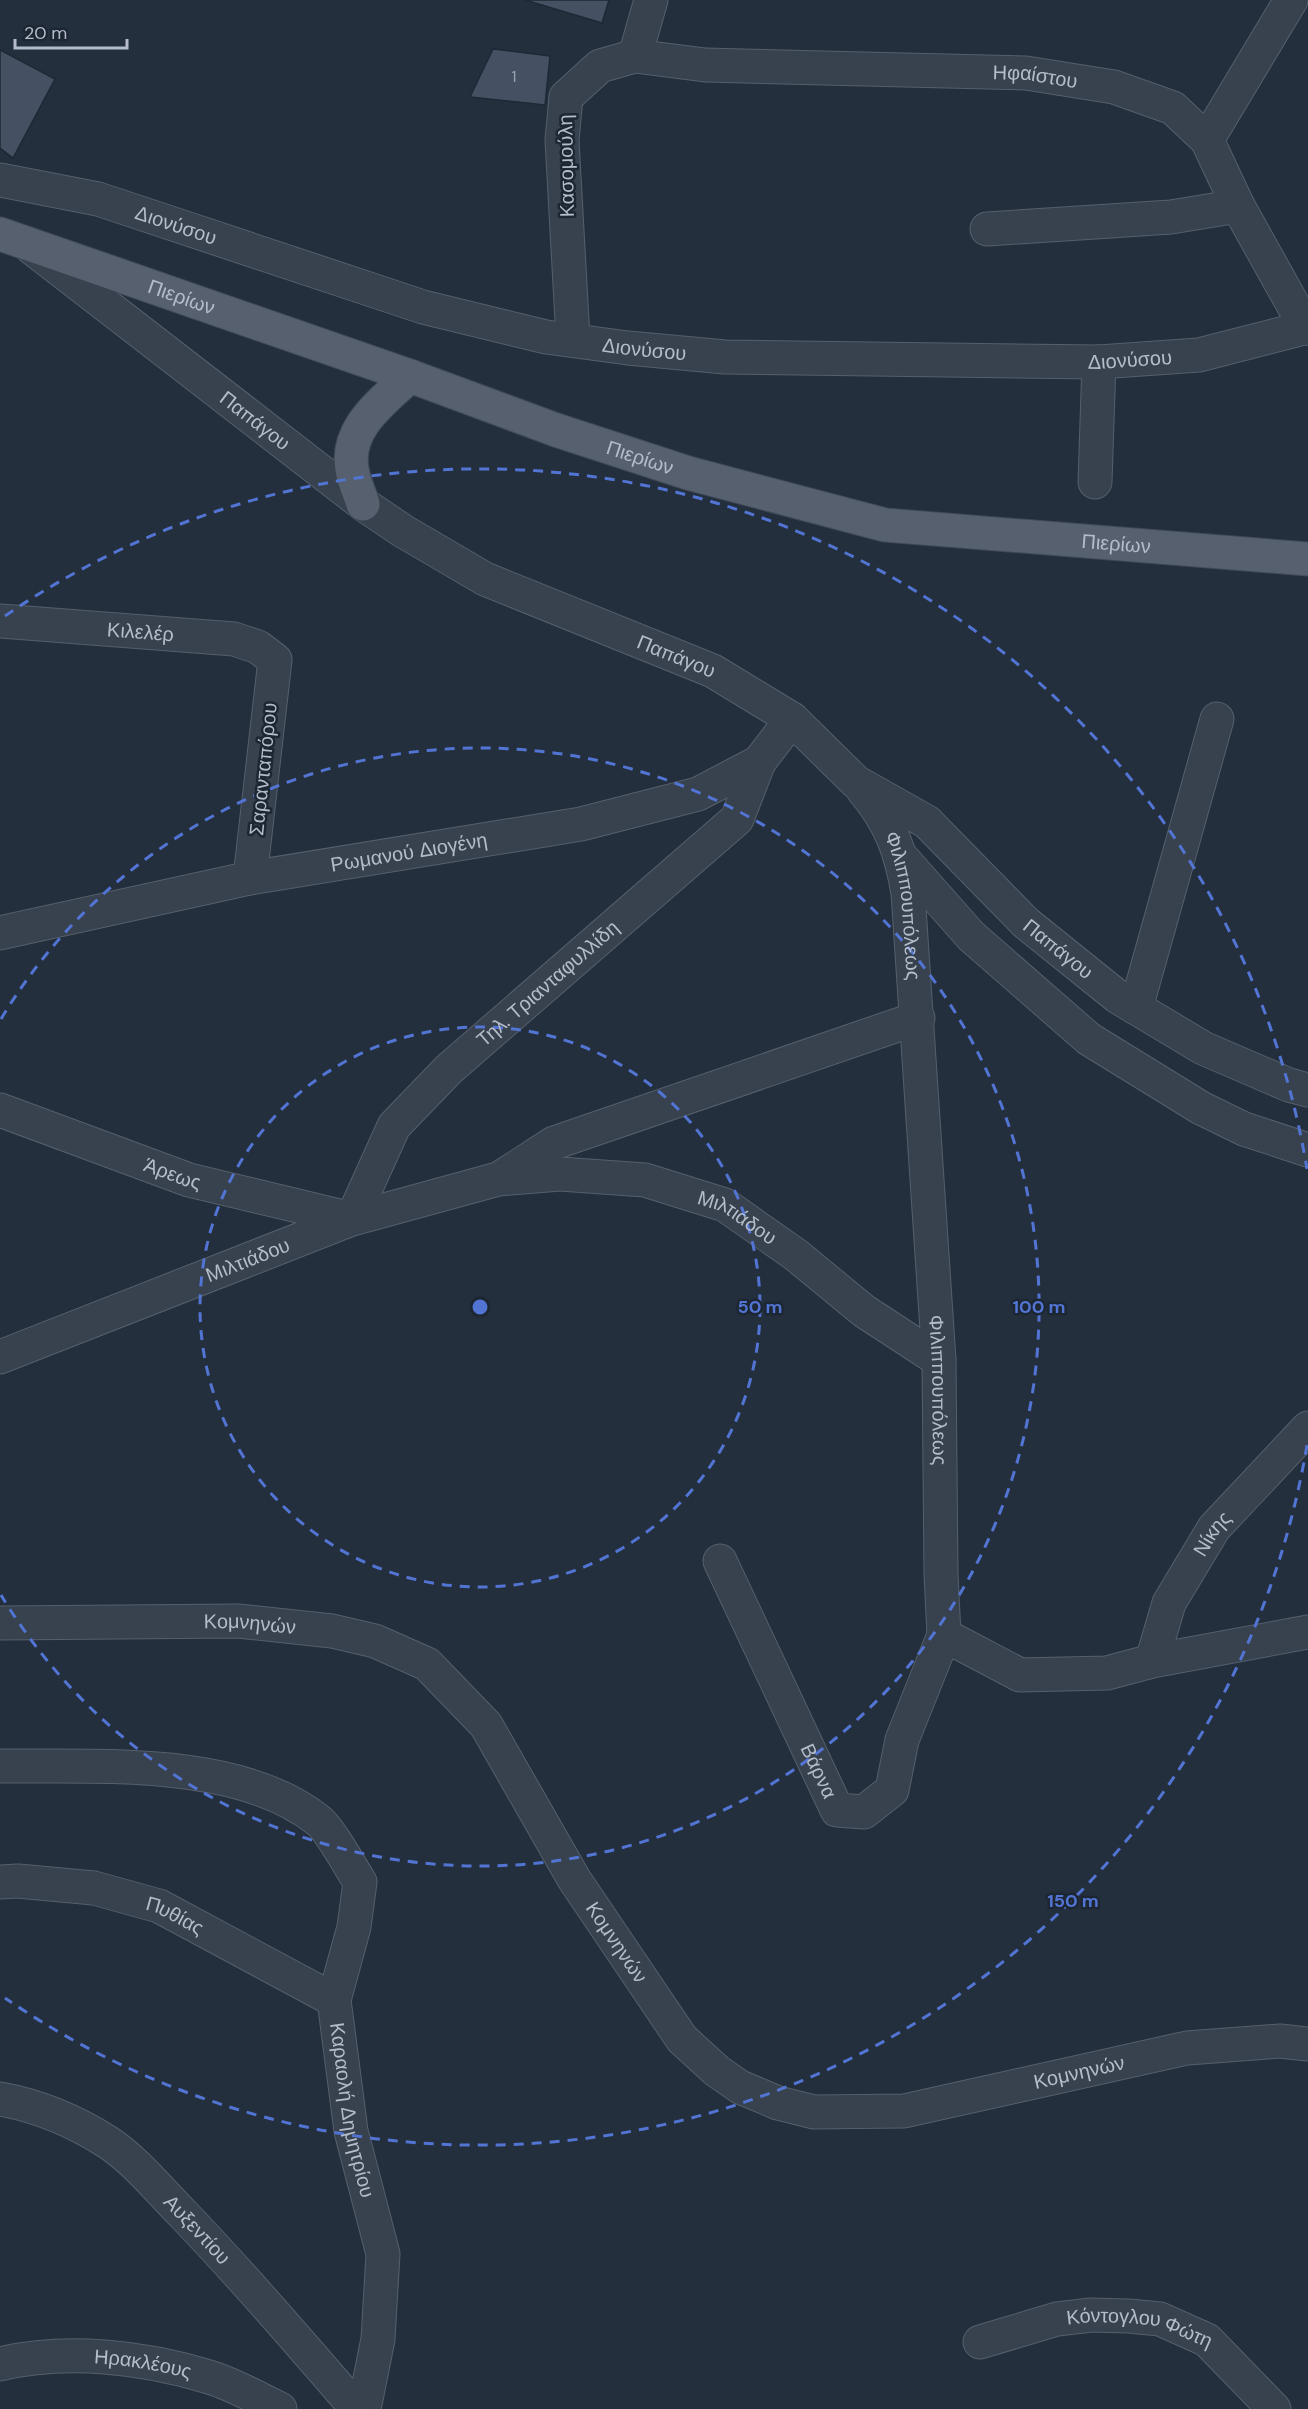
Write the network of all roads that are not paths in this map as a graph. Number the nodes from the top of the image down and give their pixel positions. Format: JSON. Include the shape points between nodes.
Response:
{"nodes":[{"id":1,"x":651,"y":0,"type":"edge"},
{"id":2,"x":1291,"y":0,"type":"edge"},
{"id":3,"x":635,"y":56,"type":"junction"},
{"id":4,"x":1207,"y":140,"type":"junction"},
{"id":5,"x":0,"y":180,"type":"edge"},
{"id":6,"x":1238,"y":206,"type":"junction"},
{"id":7,"x":987,"y":229,"type":"dead end"},
{"id":8,"x":13,"y":238,"type":"edge"},
{"id":9,"x":1307,"y":327,"type":"edge"},
{"id":10,"x":573,"y":339,"type":"junction"},
{"id":11,"x":1099,"y":362,"type":"junction"},
{"id":12,"x":410,"y":376,"type":"junction"},
{"id":13,"x":1095,"y":482,"type":"dead end"},
{"id":14,"x":363,"y":504,"type":"junction"},
{"id":15,"x":1308,"y":559,"type":"edge"},
{"id":16,"x":1,"y":625,"type":"edge"},
{"id":17,"x":275,"y":660,"type":"joint"},
{"id":18,"x":792,"y":719,"type":"junction"},
{"id":19,"x":1217,"y":719,"type":"dead end"},
{"id":20,"x":759,"y":762,"type":"junction"},
{"id":21,"x":856,"y":782,"type":"junction"},
{"id":22,"x":903,"y":859,"type":"junction"},
{"id":23,"x":250,"y":878,"type":"junction"},
{"id":24,"x":0,"y":933,"type":"edge"},
{"id":25,"x":1136,"y":1008,"type":"junction"},
{"id":26,"x":918,"y":1018,"type":"junction"},
{"id":27,"x":1308,"y":1090,"type":"edge"},
{"id":28,"x":0,"y":1110,"type":"edge"},
{"id":29,"x":1308,"y":1150,"type":"edge"},
{"id":30,"x":498,"y":1179,"type":"junction"},
{"id":31,"x":352,"y":1219,"type":"junction"},
{"id":32,"x":0,"y":1357,"type":"edge"},
{"id":33,"x":939,"y":1360,"type":"junction"},
{"id":34,"x":1308,"y":1428,"type":"edge"},
{"id":35,"x":720,"y":1561,"type":"dead end"},
{"id":36,"x":0,"y":1623,"type":"edge"},
{"id":37,"x":1308,"y":1632,"type":"edge"},
{"id":38,"x":944,"y":1635,"type":"junction"},
{"id":39,"x":1152,"y":1661,"type":"junction"},
{"id":40,"x":0,"y":1766,"type":"edge"},
{"id":41,"x":0,"y":1882,"type":"edge"},
{"id":42,"x":334,"y":2000,"type":"junction"},
{"id":43,"x":1308,"y":2044,"type":"edge"},
{"id":44,"x":0,"y":2099,"type":"edge"},
{"id":45,"x":980,"y":2342,"type":"dead end"},
{"id":46,"x":0,"y":2364,"type":"edge"},
{"id":47,"x":280,"y":2409,"type":"edge"},
{"id":48,"x":357,"y":2409,"type":"edge"},
{"id":49,"x":364,"y":2409,"type":"edge"},
{"id":50,"x":1274,"y":2409,"type":"edge"}],
"edges":[{"from":1,"to":3,"type":"street"},
{"from":2,"to":4,"type":"street"},
{"from":3,"to":4,"type":"street","name":"Ηφαίστου","via":[[705,64],[1026,74],[1114,87],[1173,108]]},
{"from":3,"to":10,"type":"street","name":"Κασομούλη","via":[[600,66],[566,97],[562,140]]},
{"from":4,"to":6,"type":"street","name":"Ηφαίστου"},
{"from":5,"to":10,"type":"street","name":"Διονύσου","via":[[98,199],[423,307],[546,337]]},
{"from":6,"to":7,"type":"street","via":[[1171,217]]},
{"from":6,"to":9,"type":"street","name":"Ηφαίστου"},
{"from":8,"to":12,"type":"main road","name":"Πιερίων"},
{"from":8,"to":14,"type":"street","name":"Παπάγου"},
{"from":9,"to":11,"type":"street","name":"Διονύσου","via":[[1199,355]]},
{"from":10,"to":11,"type":"street","name":"Διονύσου","via":[[725,357]]},
{"from":11,"to":13,"type":"street"},
{"from":12,"to":14,"type":"main road","via":[[369,414],[358,430],[350,453],[352,473]]},
{"from":12,"to":15,"type":"main road","name":"Πιερίων","via":[[688,473],[885,525]]},
{"from":14,"to":18,"type":"street","name":"Παπάγου","via":[[485,579],[713,671]]},
{"from":16,"to":17,"type":"street","name":"Κιλελέρ","via":[[234,639],[258,647]]},
{"from":17,"to":23,"type":"street","name":"Σαρανταπόρου"},
{"from":18,"to":20,"type":"street","name":"Ρωμανού Διογένη"},
{"from":18,"to":21,"type":"street","name":"Παπάγου"},
{"from":19,"to":25,"type":"street"},
{"from":20,"to":23,"type":"street","name":"Ρωμανού Διογένη","via":[[698,794],[581,824]]},
{"from":20,"to":31,"type":"street","name":"Τηλ. Τριανταφυλλίδη","via":[[737,819],[449,1069],[394,1126]]},
{"from":21,"to":22,"type":"street","name":"Φιλιππουπόλεως","via":[[876,805]]},
{"from":21,"to":25,"type":"street","name":"Παπάγου","via":[[927,822],[1026,923]]},
{"from":22,"to":26,"type":"street","name":"Φιλιππουπόλεως"},
{"from":22,"to":29,"type":"street","via":[[971,936],[1089,1039],[1201,1108],[1244,1129]]},
{"from":23,"to":24,"type":"street","name":"Ρωμανού Διογένη"},
{"from":25,"to":27,"type":"street","name":"Παπάγου","via":[[1203,1048]]},
{"from":26,"to":30,"type":"street","name":"Μιλτιάδου","via":[[554,1143]]},
{"from":26,"to":33,"type":"street","name":"Φιλιππουπόλεως"},
{"from":28,"to":31,"type":"street","name":"Άρεως","via":[[189,1180]]},
{"from":30,"to":31,"type":"street","name":"Μιλτιάδου"},
{"from":30,"to":33,"type":"street","name":"Μιλτιάδου","via":[[560,1174],[645,1180],[725,1205],[796,1255],[864,1311]]},
{"from":31,"to":32,"type":"street","name":"Μιλτιάδου"},
{"from":33,"to":38,"type":"street","name":"Φιλιππουπόλεως"},
{"from":34,"to":39,"type":"street","name":"Νίκης","via":[[1214,1528],[1169,1603]]},
{"from":35,"to":38,"type":"street","name":"Βάρνα","via":[[837,1810],[864,1812],[892,1790],[903,1740]]},
{"from":36,"to":43,"type":"street","name":"Κομνηνών","via":[[238,1621],[332,1630],[375,1641],[427,1664],[486,1725],[574,1879],[682,2039],[740,2087],[778,2103],[814,2112],[904,2111],[1187,2048],[1280,2041]]},
{"from":37,"to":39,"type":"street"},
{"from":38,"to":39,"type":"street","via":[[1020,1675],[1107,1673]]},
{"from":40,"to":42,"type":"street","name":"Καραολή Δημητρίου","via":[[110,1767],[213,1774],[272,1793],[321,1822],[360,1882],[354,1927]]},
{"from":41,"to":42,"type":"street","name":"Πυθίας","via":[[94,1888],[159,1906]]},
{"from":42,"to":49,"type":"street","name":"Καραολή Δημητρίου","via":[[351,2131],[383,2254],[378,2339]]},
{"from":44,"to":48,"type":"street","name":"Αυξεντίου","via":[[38,2108],[80,2125],[111,2144],[242,2275]]},
{"from":45,"to":50,"type":"street","name":"Κόντογλου Φώτη","via":[[1058,2319],[1091,2315],[1160,2319],[1208,2340]]},
{"from":46,"to":47,"type":"street","name":"Ηρακλέους","via":[[30,2357],[116,2357],[210,2377]]}]}
